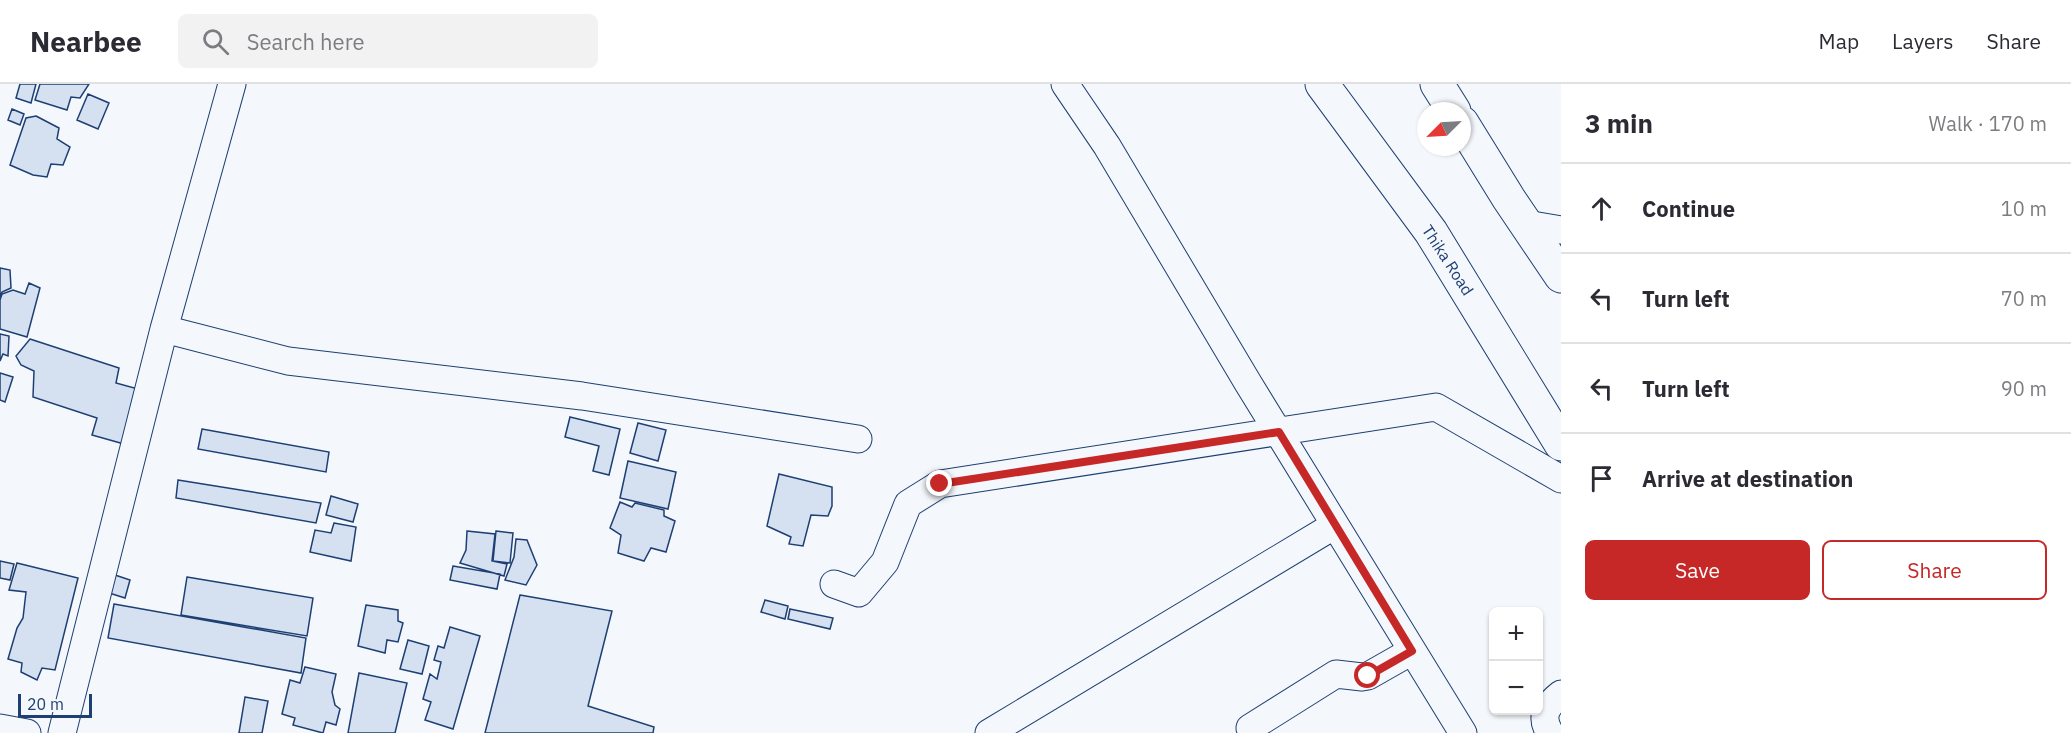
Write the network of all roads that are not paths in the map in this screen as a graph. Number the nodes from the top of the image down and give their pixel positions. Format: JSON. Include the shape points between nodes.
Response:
{"nodes":[{"id":1,"x":232,"y":84,"type":"edge"},
{"id":2,"x":1065,"y":84,"type":"edge"},
{"id":3,"x":1322,"y":84,"type":"edge"},
{"id":4,"x":1437,"y":84,"type":"edge"},
{"id":5,"x":1448,"y":102,"type":"edge"},
{"id":6,"x":1471,"y":137,"type":"edge"},
{"id":7,"x":1526,"y":224,"type":"junction"},
{"id":8,"x":1561,"y":230,"type":"edge"},
{"id":9,"x":1561,"y":276,"type":"edge"},
{"id":10,"x":164,"y":329,"type":"junction"},
{"id":11,"x":1279,"y":432,"type":"junction"},
{"id":12,"x":858,"y":439,"type":"dead end"},
{"id":13,"x":1561,"y":444,"type":"edge"},
{"id":14,"x":1561,"y":478,"type":"edge"},
{"id":15,"x":1335,"y":525,"type":"junction"},
{"id":16,"x":834,"y":584,"type":"dead end"},
{"id":17,"x":1412,"y":651,"type":"junction"},
{"id":18,"x":1561,"y":694,"type":"edge"},
{"id":19,"x":0,"y":728,"type":"edge"},
{"id":20,"x":1250,"y":728,"type":"dead end"},
{"id":21,"x":27,"y":733,"type":"edge"},
{"id":22,"x":62,"y":733,"type":"edge"},
{"id":23,"x":990,"y":733,"type":"edge"},
{"id":24,"x":1462,"y":733,"type":"edge"},
{"id":25,"x":1550,"y":733,"type":"edge"}],
"edges":[{"from":1,"to":10,"type":"street"},
{"from":2,"to":11,"type":"street","via":[[1107,146]]},
{"from":3,"to":13,"type":"highway","name":"Thika Road","via":[[1431,232]]},
{"from":4,"to":5,"type":"highway"},
{"from":6,"to":7,"type":"highway"},
{"from":7,"to":8,"type":"street"},
{"from":7,"to":9,"type":"highway"},
{"from":10,"to":12,"type":"street","via":[[288,361],[582,396]]},
{"from":10,"to":22,"type":"street"},
{"from":11,"to":14,"type":"street","via":[[1436,407]]},
{"from":11,"to":15,"type":"street"},
{"from":11,"to":16,"type":"street","via":[[940,484],[908,504],[885,562],[859,593]]},
{"from":15,"to":17,"type":"street"},
{"from":15,"to":23,"type":"street"},
{"from":17,"to":20,"type":"street","via":[[1368,676],[1336,674]]},
{"from":17,"to":24,"type":"street"},
{"from":18,"to":25,"type":"street","via":[[1544,714]]},
{"from":19,"to":21,"type":"street"}]}
